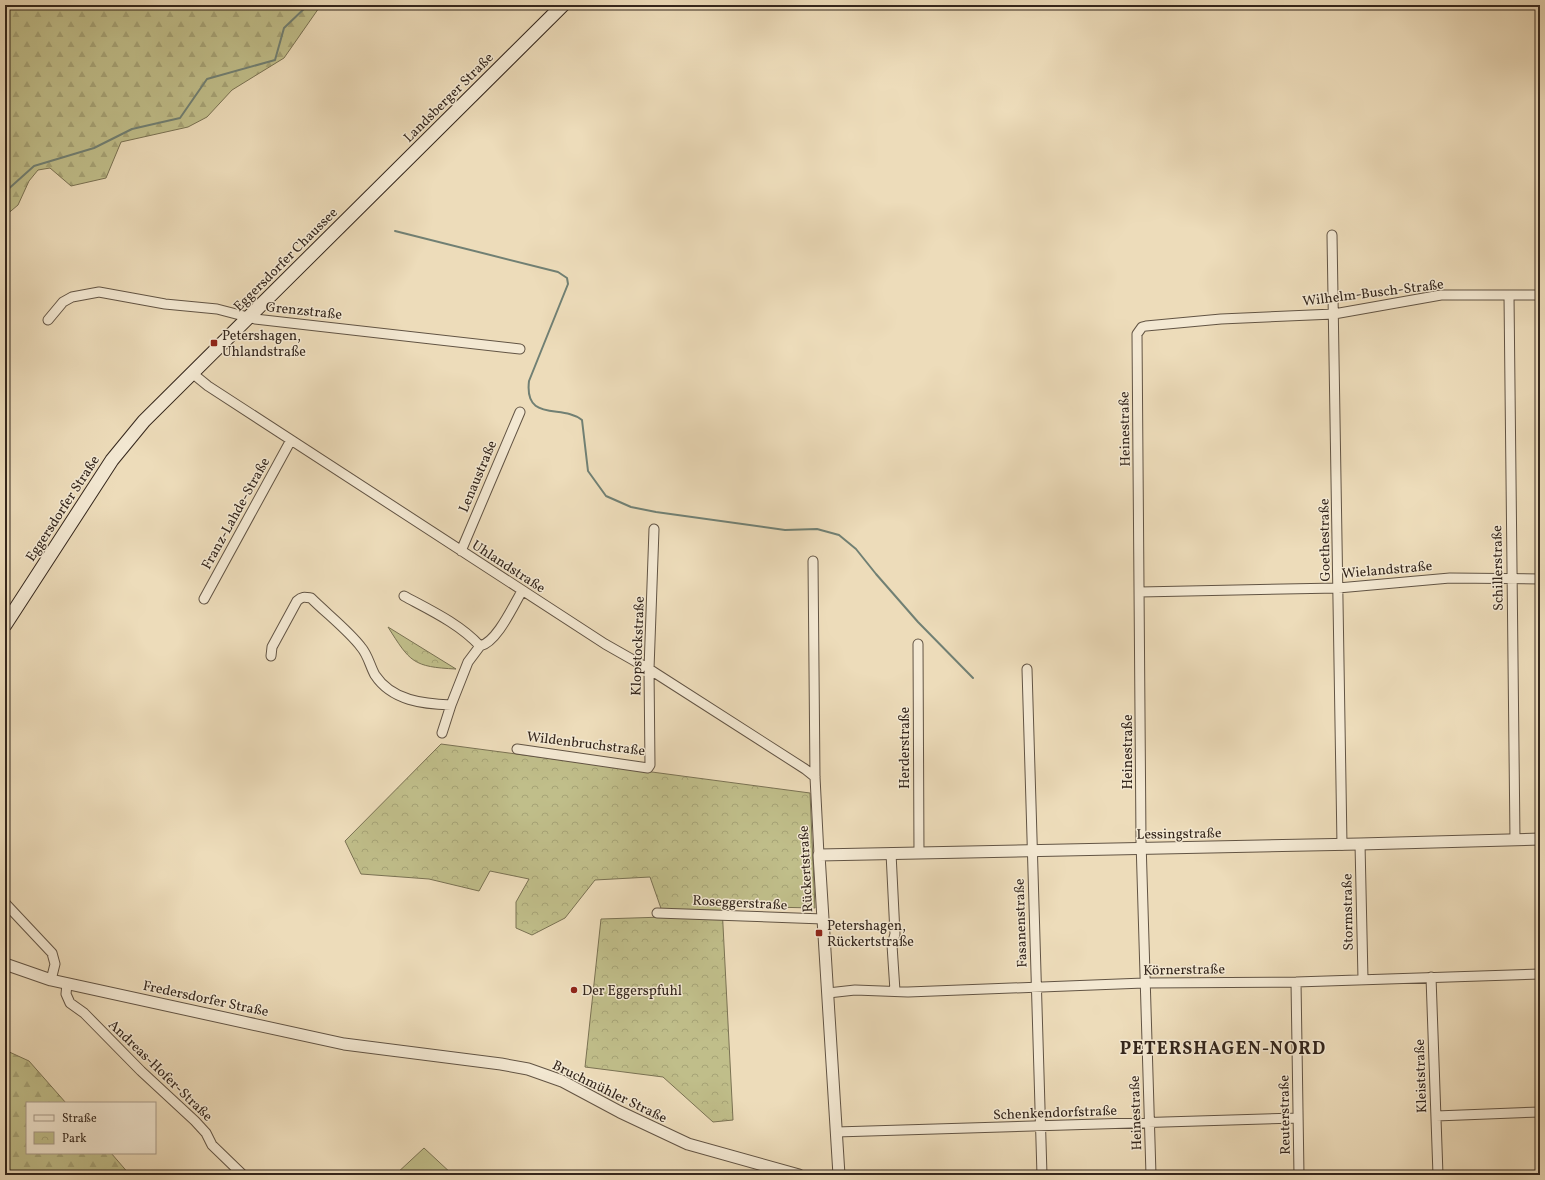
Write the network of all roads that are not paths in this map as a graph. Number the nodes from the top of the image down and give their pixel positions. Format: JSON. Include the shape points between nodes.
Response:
{"nodes":[{"id":1,"x":563,"y":5,"type":"edge"},
{"id":2,"x":355,"y":212,"type":"joint"},
{"id":3,"x":1332,"y":235,"type":"dead end"},
{"id":4,"x":1540,"y":295,"type":"edge"},
{"id":5,"x":1508,"y":296,"type":"junction"},
{"id":6,"x":1334,"y":314,"type":"junction"},
{"id":7,"x":248,"y":317,"type":"junction"},
{"id":8,"x":48,"y":320,"type":"dead end"},
{"id":9,"x":1139,"y":330,"type":"joint"},
{"id":10,"x":520,"y":349,"type":"dead end"},
{"id":11,"x":192,"y":373,"type":"junction"},
{"id":12,"x":520,"y":412,"type":"dead end"},
{"id":13,"x":291,"y":440,"type":"junction"},
{"id":14,"x":120,"y":449,"type":"joint"},
{"id":15,"x":654,"y":529,"type":"dead end"},
{"id":16,"x":461,"y":552,"type":"junction"},
{"id":17,"x":813,"y":561,"type":"dead end"},
{"id":18,"x":1511,"y":579,"type":"junction"},
{"id":19,"x":1540,"y":579,"type":"edge"},
{"id":20,"x":1338,"y":588,"type":"junction"},
{"id":21,"x":522,"y":591,"type":"junction"},
{"id":22,"x":1140,"y":592,"type":"junction"},
{"id":23,"x":404,"y":596,"type":"dead end"},
{"id":24,"x":204,"y":599,"type":"dead end"},
{"id":25,"x":5,"y":625,"type":"edge"},
{"id":26,"x":918,"y":644,"type":"dead end"},
{"id":27,"x":480,"y":646,"type":"junction"},
{"id":28,"x":271,"y":656,"type":"dead end"},
{"id":29,"x":649,"y":668,"type":"junction"},
{"id":30,"x":1027,"y":669,"type":"dead end"},
{"id":31,"x":451,"y":705,"type":"junction"},
{"id":32,"x":442,"y":733,"type":"dead end"},
{"id":33,"x":517,"y":748,"type":"dead end"},
{"id":34,"x":650,"y":765,"type":"joint"},
{"id":35,"x":815,"y":777,"type":"junction"},
{"id":36,"x":1540,"y":839,"type":"edge"},
{"id":37,"x":1515,"y":840,"type":"junction"},
{"id":38,"x":1342,"y":844,"type":"junction"},
{"id":39,"x":1360,"y":844,"type":"junction"},
{"id":40,"x":1142,"y":849,"type":"junction"},
{"id":41,"x":1032,"y":850,"type":"junction"},
{"id":42,"x":890,"y":853,"type":"junction"},
{"id":43,"x":919,"y":853,"type":"junction"},
{"id":44,"x":819,"y":855,"type":"junction"},
{"id":45,"x":5,"y":903,"type":"edge"},
{"id":46,"x":656,"y":913,"type":"dead end"},
{"id":47,"x":823,"y":919,"type":"junction"},
{"id":48,"x":5,"y":964,"type":"edge"},
{"id":49,"x":1540,"y":974,"type":"edge"},
{"id":50,"x":1431,"y":977,"type":"junction"},
{"id":51,"x":1363,"y":979,"type":"junction"},
{"id":52,"x":51,"y":980,"type":"junction"},
{"id":53,"x":1296,"y":982,"type":"junction"},
{"id":54,"x":1144,"y":983,"type":"junction"},
{"id":55,"x":67,"y":984,"type":"junction"},
{"id":56,"x":1037,"y":988,"type":"junction"},
{"id":57,"x":894,"y":991,"type":"junction"},
{"id":58,"x":828,"y":993,"type":"junction"},
{"id":59,"x":403,"y":1052,"type":"joint"},
{"id":60,"x":1540,"y":1112,"type":"edge"},
{"id":61,"x":1436,"y":1116,"type":"junction"},
{"id":62,"x":1298,"y":1118,"type":"junction"},
{"id":63,"x":1149,"y":1124,"type":"junction"},
{"id":64,"x":1041,"y":1127,"type":"junction"},
{"id":65,"x":836,"y":1132,"type":"junction"},
{"id":66,"x":243,"y":1175,"type":"edge"},
{"id":67,"x":799,"y":1175,"type":"edge"},
{"id":68,"x":839,"y":1175,"type":"edge"},
{"id":69,"x":1042,"y":1175,"type":"edge"},
{"id":70,"x":1151,"y":1175,"type":"edge"},
{"id":71,"x":1299,"y":1175,"type":"edge"},
{"id":72,"x":1438,"y":1175,"type":"edge"}],
"edges":[{"from":1,"to":2,"type":"main road","name":"Landsberger Straße"},
{"from":2,"to":7,"type":"main road","name":"Eggersdorfer Chaussee"},
{"from":3,"to":6,"type":"street","name":"Goethestraße"},
{"from":4,"to":5,"type":"street","name":"Wilhelm-Busch-Straße"},
{"from":5,"to":6,"type":"street","name":"Wilhelm-Busch-Straße","via":[[1433,296]]},
{"from":5,"to":18,"type":"street","name":"Schillerstraße"},
{"from":6,"to":9,"type":"street","name":"Wilhelm-Busch-Straße","via":[[1214,320],[1146,326]]},
{"from":6,"to":20,"type":"street","name":"Goethestraße"},
{"from":7,"to":8,"type":"street","name":"Grenzstraße","via":[[217,309],[165,304],[99,292],[72,297],[63,302]]},
{"from":7,"to":10,"type":"street","name":"Grenzstraße"},
{"from":7,"to":11,"type":"main road","name":"Eggersdorfer Chaussee"},
{"from":9,"to":22,"type":"street","name":"Heinestraße","via":[[1136,341]]},
{"from":11,"to":13,"type":"street","name":"Uhlandstraße"},
{"from":11,"to":14,"type":"main road","name":"Eggersdorfer Chaussee","via":[[148,416]]},
{"from":12,"to":16,"type":"street","name":"Lenaustraße"},
{"from":13,"to":16,"type":"street","name":"Uhlandstraße"},
{"from":13,"to":24,"type":"street","name":"Franz-Lahde-Straße"},
{"from":14,"to":25,"type":"main road","name":"Eggersdorfer Straße"},
{"from":15,"to":29,"type":"street","name":"Klopstockstraße"},
{"from":16,"to":21,"type":"street","name":"Uhlandstraße"},
{"from":17,"to":35,"type":"street","name":"Rückertstraße"},
{"from":18,"to":19,"type":"street","name":"Wielandstraße"},
{"from":18,"to":20,"type":"street","name":"Wielandstraße","via":[[1450,578]]},
{"from":18,"to":37,"type":"street","name":"Schillerstraße"},
{"from":20,"to":22,"type":"street","name":"Wielandstraße"},
{"from":20,"to":38,"type":"street","name":"Goethestraße"},
{"from":21,"to":27,"type":"street","via":[[495,635],[487,644]]},
{"from":21,"to":29,"type":"street","name":"Uhlandstraße","via":[[605,644]]},
{"from":22,"to":40,"type":"street","name":"Heinestraße"},
{"from":23,"to":27,"type":"street","via":[[443,618]]},
{"from":26,"to":43,"type":"street","name":"Herderstraße"},
{"from":27,"to":31,"type":"street","via":[[468,662]]},
{"from":28,"to":31,"type":"street","via":[[272,647],[297,600],[302,597],[311,598],[362,648],[375,675],[388,688],[412,701]]},
{"from":29,"to":34,"type":"street","name":"Klopstockstraße"},
{"from":29,"to":35,"type":"street","name":"Uhlandstraße"},
{"from":30,"to":41,"type":"street","name":"Fasanenstraße"},
{"from":31,"to":32,"type":"street"},
{"from":33,"to":34,"type":"street","name":"Wildenbruchstraße","via":[[648,768]]},
{"from":35,"to":44,"type":"street","name":"Rückertstraße"},
{"from":36,"to":37,"type":"street","name":"Lessingstraße"},
{"from":37,"to":39,"type":"street","name":"Lessingstraße"},
{"from":38,"to":39,"type":"street","name":"Lessingstraße"},
{"from":38,"to":40,"type":"street","name":"Lessingstraße"},
{"from":39,"to":51,"type":"street","name":"Stormstraße"},
{"from":40,"to":41,"type":"street","name":"Lessingstraße"},
{"from":40,"to":54,"type":"street","name":"Heinestraße"},
{"from":41,"to":43,"type":"street","name":"Lessingstraße"},
{"from":41,"to":56,"type":"street","name":"Fasanenstraße"},
{"from":42,"to":43,"type":"street","name":"Lessingstraße"},
{"from":42,"to":44,"type":"street","name":"Lessingstraße"},
{"from":42,"to":57,"type":"street","via":[[895,934],[892,945]]},
{"from":44,"to":47,"type":"street","name":"Rückertstraße"},
{"from":45,"to":52,"type":"street","via":[[52,953],[55,964]]},
{"from":46,"to":47,"type":"street","name":"Roseggerstraße"},
{"from":47,"to":58,"type":"street","name":"Rückertstraße"},
{"from":48,"to":52,"type":"street","name":"Fredersdorfer Straße"},
{"from":49,"to":50,"type":"street","name":"Körnerstraße"},
{"from":50,"to":51,"type":"street","name":"Körnerstraße"},
{"from":50,"to":61,"type":"street","name":"Kleiststraße"},
{"from":51,"to":53,"type":"street","name":"Körnerstraße"},
{"from":52,"to":55,"type":"street","name":"Fredersdorfer Straße"},
{"from":53,"to":54,"type":"street","name":"Körnerstraße"},
{"from":53,"to":62,"type":"street","name":"Reuterstraße"},
{"from":54,"to":56,"type":"street","name":"Körnerstraße"},
{"from":54,"to":63,"type":"street","name":"Heinestraße"},
{"from":55,"to":59,"type":"street","name":"Fredersdorfer Straße","via":[[336,1042]]},
{"from":55,"to":66,"type":"street","name":"Andreas-Hofer-Straße","via":[[66,994],[70,1003],[84,1013],[195,1121],[206,1133],[212,1145]]},
{"from":56,"to":57,"type":"street","name":"Körnerstraße"},
{"from":56,"to":64,"type":"street","name":"Fasanenstraße"},
{"from":57,"to":58,"type":"street","name":"Körnerstraße","via":[[855,990]]},
{"from":58,"to":65,"type":"street","name":"Rückertstraße"},
{"from":59,"to":67,"type":"street","name":"Bruchmühler Straße","via":[[528,1069],[562,1081],[688,1144]]},
{"from":60,"to":61,"type":"street"},
{"from":61,"to":72,"type":"street","name":"Kleiststraße"},
{"from":62,"to":63,"type":"street","name":"Schenkendorfstraße"},
{"from":62,"to":71,"type":"street","name":"Reuterstraße"},
{"from":63,"to":64,"type":"street","name":"Schenkendorfstraße"},
{"from":63,"to":70,"type":"street","name":"Heinestraße"},
{"from":64,"to":65,"type":"street","name":"Schenkendorfstraße"},
{"from":64,"to":69,"type":"street","name":"Fasanenstraße"},
{"from":65,"to":68,"type":"street","name":"Rückertstraße"}]}
